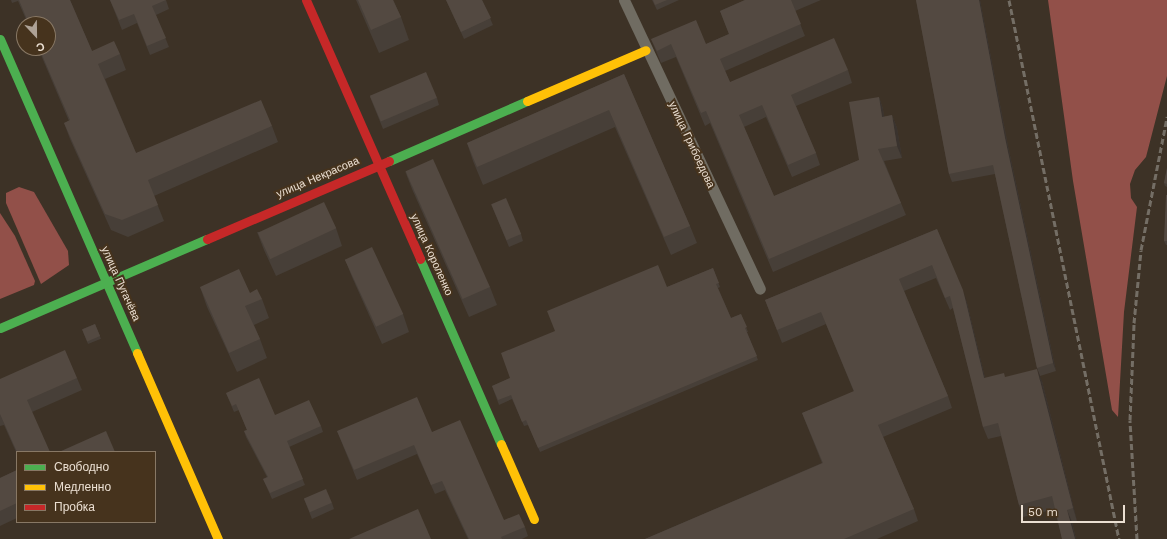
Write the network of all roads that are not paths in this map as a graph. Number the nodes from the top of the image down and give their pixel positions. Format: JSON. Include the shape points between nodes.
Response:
{"nodes":[{"id":1,"x":306,"y":0,"type":"edge"},
{"id":2,"x":624,"y":0,"type":"edge"},
{"id":3,"x":0,"y":39,"type":"edge"},
{"id":4,"x":646,"y":50,"type":"junction"},
{"id":5,"x":379,"y":165,"type":"junction"},
{"id":6,"x":106,"y":282,"type":"junction"},
{"id":7,"x":760,"y":289,"type":"dead end"},
{"id":8,"x":0,"y":328,"type":"edge"},
{"id":9,"x":534,"y":519,"type":"dead end"},
{"id":10,"x":218,"y":539,"type":"edge"}],
"edges":[{"from":1,"to":5,"type":"street","name":"улица Короленко"},
{"from":2,"to":4,"type":"street","name":"улица Грибоедова"},
{"from":3,"to":6,"type":"street","name":"улица Пугачёва"},
{"from":4,"to":5,"type":"street","name":"улица Некрасова"},
{"from":4,"to":7,"type":"street","name":"улица Грибоедова"},
{"from":5,"to":6,"type":"street","name":"улица Некрасова"},
{"from":5,"to":9,"type":"street","name":"улица Короленко"},
{"from":6,"to":8,"type":"street","name":"улица Некрасова"},
{"from":6,"to":10,"type":"street","name":"улица Пугачёва"}]}
